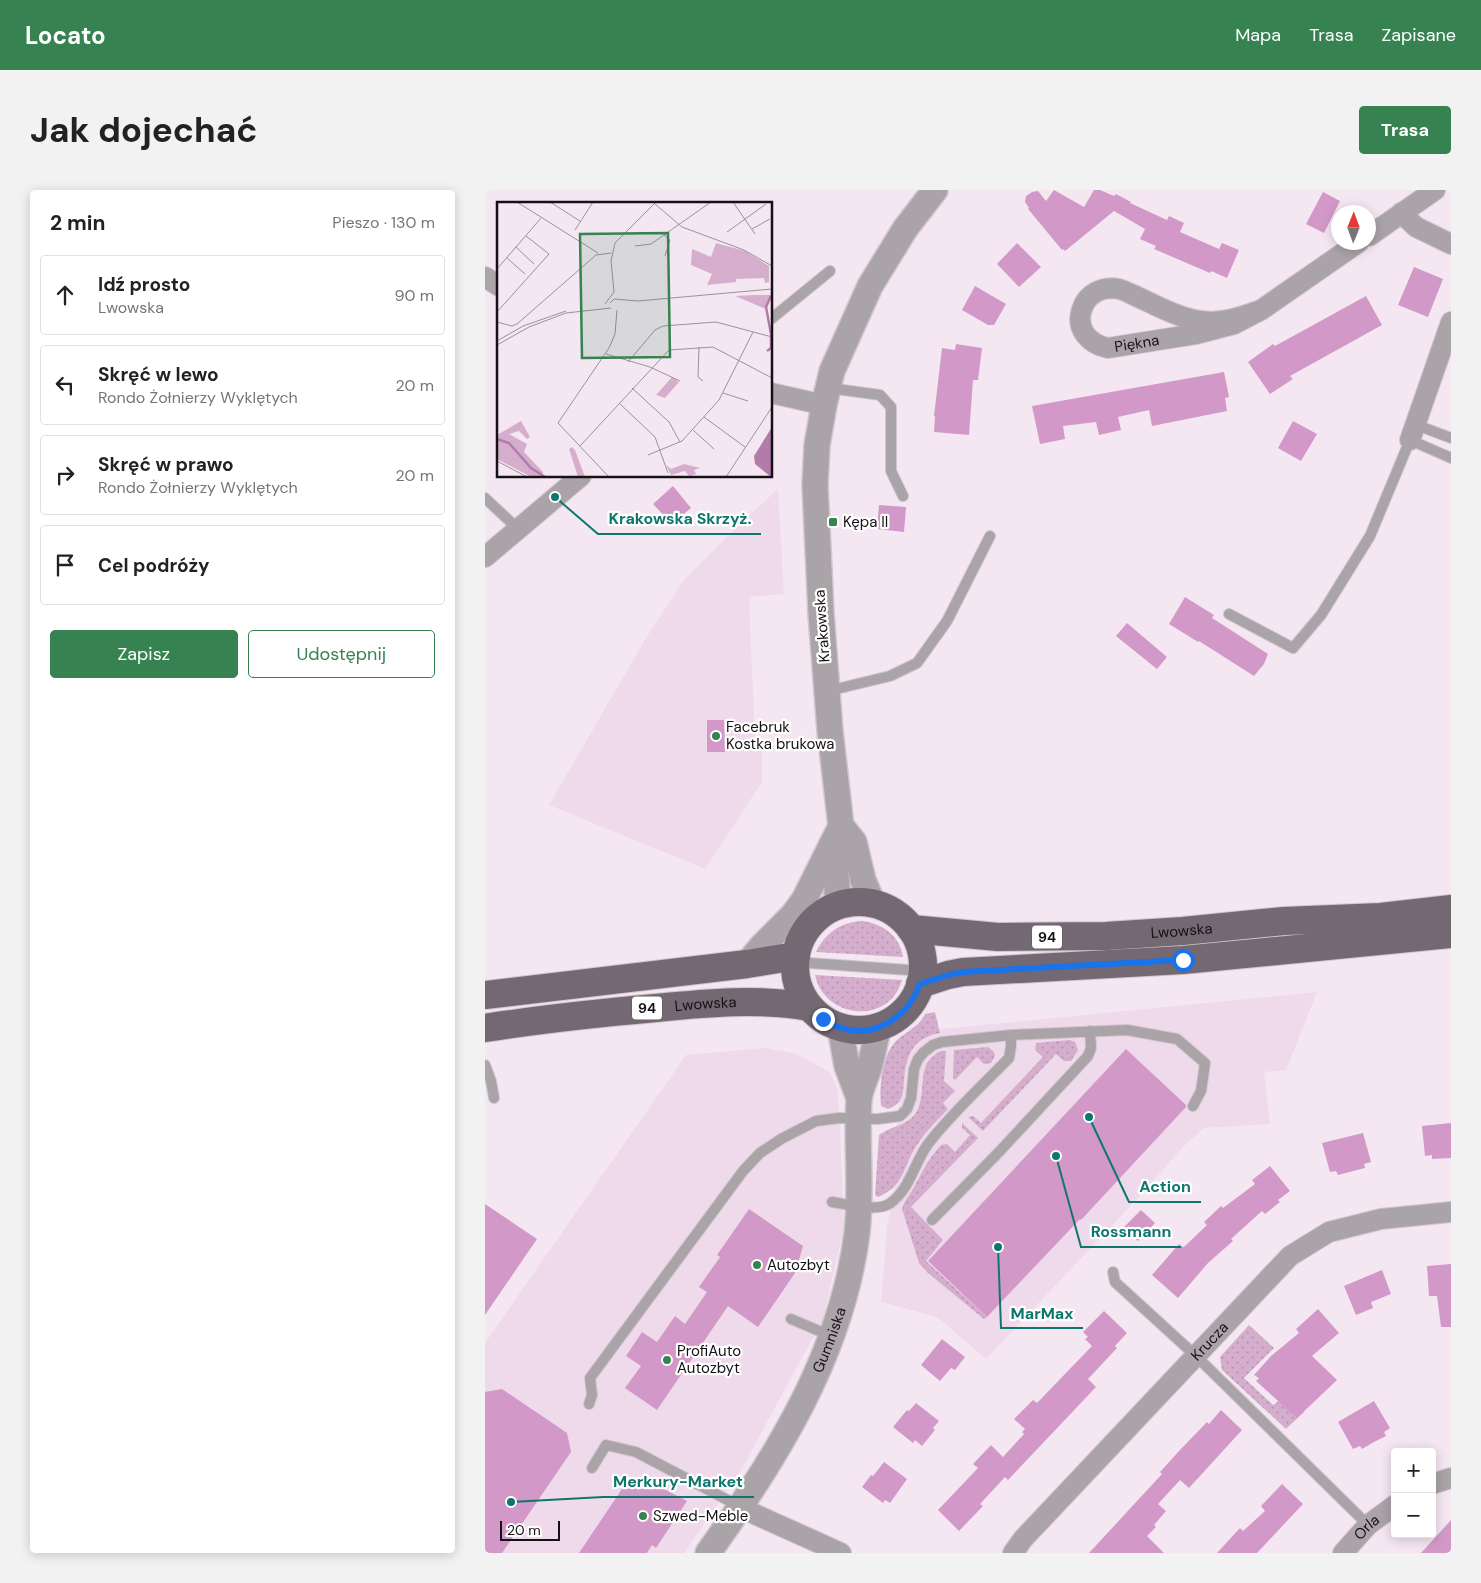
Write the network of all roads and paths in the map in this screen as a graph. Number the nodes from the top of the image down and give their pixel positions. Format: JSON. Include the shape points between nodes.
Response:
{"nodes":[{"id":1,"x":935,"y":190,"type":"edge"},
{"id":2,"x":1435,"y":190,"type":"edge"},
{"id":3,"x":1401,"y":213,"type":"junction"},
{"id":4,"x":1376,"y":231,"type":"edge"},
{"id":5,"x":1451,"y":244,"type":"edge"},
{"id":6,"x":1347,"y":250,"type":"edge"},
{"id":7,"x":830,"y":271,"type":"dead end"},
{"id":8,"x":485,"y":277,"type":"edge"},
{"id":9,"x":497,"y":285,"type":"edge"},
{"id":10,"x":1261,"y":310,"type":"junction"},
{"id":11,"x":773,"y":317,"type":"edge"},
{"id":12,"x":1451,"y":322,"type":"edge"},
{"id":13,"x":773,"y":393,"type":"edge"},
{"id":14,"x":826,"y":397,"type":"junction"},
{"id":15,"x":1412,"y":432,"type":"junction"},
{"id":16,"x":1451,"y":438,"type":"edge"},
{"id":17,"x":1451,"y":458,"type":"edge"},
{"id":18,"x":579,"y":478,"type":"edge"},
{"id":19,"x":903,"y":496,"type":"dead end"},
{"id":20,"x":485,"y":498,"type":"edge"},
{"id":21,"x":518,"y":530,"type":"junction"},
{"id":22,"x":990,"y":536,"type":"dead end"},
{"id":23,"x":485,"y":557,"type":"edge"},
{"id":24,"x":1229,"y":614,"type":"dead end"},
{"id":25,"x":827,"y":691,"type":"junction"},
{"id":26,"x":836,"y":835,"type":"junction"},
{"id":27,"x":873,"y":904,"type":"junction"},
{"id":28,"x":837,"y":906,"type":"junction"},
{"id":29,"x":1451,"y":909,"type":"edge"},
{"id":30,"x":911,"y":928,"type":"junction"},
{"id":31,"x":1451,"y":934,"type":"edge"},
{"id":32,"x":795,"y":959,"type":"junction"},
{"id":33,"x":747,"y":964,"type":"junction"},
{"id":34,"x":921,"y":977,"type":"junction"},
{"id":35,"x":485,"y":995,"type":"edge"},
{"id":36,"x":809,"y":1007,"type":"junction"},
{"id":37,"x":840,"y":1027,"type":"junction"},
{"id":38,"x":879,"y":1027,"type":"junction"},
{"id":39,"x":485,"y":1028,"type":"edge"},
{"id":40,"x":1090,"y":1031,"type":"junction"},
{"id":41,"x":1011,"y":1035,"type":"junction"},
{"id":42,"x":485,"y":1065,"type":"edge"},
{"id":43,"x":493,"y":1098,"type":"dead end"},
{"id":44,"x":1193,"y":1106,"type":"dead end"},
{"id":45,"x":859,"y":1108,"type":"junction"},
{"id":46,"x":832,"y":1202,"type":"dead end"},
{"id":47,"x":858,"y":1206,"type":"junction"},
{"id":48,"x":1451,"y":1212,"type":"edge"},
{"id":49,"x":932,"y":1220,"type":"dead end"},
{"id":50,"x":1113,"y":1272,"type":"dead end"},
{"id":51,"x":791,"y":1319,"type":"dead end"},
{"id":52,"x":832,"y":1336,"type":"junction"},
{"id":53,"x":1195,"y":1356,"type":"junction"},
{"id":54,"x":589,"y":1404,"type":"dead end"},
{"id":55,"x":592,"y":1468,"type":"dead end"},
{"id":56,"x":1451,"y":1478,"type":"edge"},
{"id":57,"x":1436,"y":1483,"type":"edge"},
{"id":58,"x":741,"y":1508,"type":"junction"},
{"id":59,"x":1391,"y":1508,"type":"edge"},
{"id":60,"x":1368,"y":1524,"type":"junction"},
{"id":61,"x":708,"y":1553,"type":"edge"},
{"id":62,"x":841,"y":1553,"type":"edge"},
{"id":63,"x":1013,"y":1553,"type":"edge"},
{"id":64,"x":1343,"y":1553,"type":"edge"}],
"edges":[{"from":1,"to":14,"type":"street","name":"Krakowska","via":[[905,229],[870,286],[832,371]]},
{"from":2,"to":3,"type":"street"},
{"from":3,"to":4,"type":"street"},
{"from":3,"to":5,"type":"street","via":[[1416,227]]},
{"from":6,"to":10,"type":"street","name":"Piękna"},
{"from":7,"to":11,"type":"lane"},
{"from":8,"to":9,"type":"street"},
{"from":10,"to":10,"type":"street","name":"Piękna","via":[[1234,320],[1199,321],[1109,288],[1089,297],[1080,320],[1090,341],[1112,348],[1216,330]]},
{"from":12,"to":15,"type":"street"},
{"from":13,"to":14,"type":"street"},
{"from":14,"to":19,"type":"lane","via":[[880,395],[891,407],[891,471]]},
{"from":14,"to":25,"type":"street","name":"Krakowska","via":[[817,445],[815,486]]},
{"from":15,"to":16,"type":"lane"},
{"from":15,"to":17,"type":"lane"},
{"from":15,"to":24,"type":"lane","via":[[1370,536],[1321,615],[1293,648]]},
{"from":18,"to":21,"type":"street"},
{"from":20,"to":21,"type":"lane"},
{"from":21,"to":23,"type":"street"},
{"from":22,"to":25,"type":"lane","via":[[947,620],[917,664],[890,676]]},
{"from":25,"to":26,"type":"street","name":"Krakowska"},
{"from":26,"to":27,"type":"street","via":[[854,842],[863,880]]},
{"from":26,"to":28,"type":"street","name":"Krakowska"},
{"from":26,"to":33,"type":"street","via":[[804,900]]},
{"from":27,"to":28,"type":"main road"},
{"from":27,"to":30,"type":"main road","via":[[896,914]]},
{"from":28,"to":32,"type":"main road","number":"94","via":[[803,934]]},
{"from":29,"to":30,"type":"main road","name":"Lwowska","number":"94","via":[[1107,936],[998,937]]},
{"from":30,"to":34,"type":"main road","via":[[921,951]]},
{"from":31,"to":34,"type":"main road","name":"Lwowska","number":"94","via":[[1183,960]]},
{"from":32,"to":33,"type":"main road","number":"94"},
{"from":32,"to":34,"type":"lane"},
{"from":32,"to":36,"type":"main road","number":"94","via":[[798,986]]},
{"from":33,"to":35,"type":"main road","number":"94"},
{"from":34,"to":38,"type":"main road","number":"94","via":[[916,995],[905,1010]]},
{"from":36,"to":37,"type":"main road","number":"94"},
{"from":36,"to":39,"type":"main road","name":"Lwowska","number":"94","via":[[791,1004],[689,1004]]},
{"from":37,"to":38,"type":"main road","number":"94","via":[[859,1030]]},
{"from":37,"to":45,"type":"street"},
{"from":38,"to":45,"type":"street"},
{"from":40,"to":41,"type":"lane"},
{"from":40,"to":44,"type":"lane","via":[[1127,1030],[1177,1039],[1205,1063],[1201,1091]]},
{"from":40,"to":49,"type":"lane","via":[[1088,1056]]},
{"from":41,"to":45,"type":"lane","via":[[933,1045],[918,1059],[911,1098],[900,1116],[892,1118]]},
{"from":41,"to":47,"type":"lane","via":[[1009,1058],[934,1138],[899,1194],[883,1206]]},
{"from":42,"to":43,"type":"lane"},
{"from":45,"to":47,"type":"street","name":"Gumniska"},
{"from":45,"to":54,"type":"lane","via":[[839,1118],[816,1121],[781,1139],[743,1171],[590,1378],[592,1395]]},
{"from":46,"to":47,"type":"lane"},
{"from":47,"to":52,"type":"street","name":"Gumniska","via":[[851,1269]]},
{"from":48,"to":53,"type":"street","name":"Krucza","via":[[1381,1219],[1329,1232],[1290,1256]]},
{"from":50,"to":53,"type":"lane","via":[[1115,1282]]},
{"from":51,"to":52,"type":"lane"},
{"from":52,"to":58,"type":"street","name":"Gumniska","via":[[777,1451]]},
{"from":53,"to":60,"type":"lane"},
{"from":53,"to":63,"type":"street","name":"Krucza"},
{"from":55,"to":58,"type":"lane","via":[[606,1444],[636,1452]]},
{"from":56,"to":57,"type":"street"},
{"from":58,"to":61,"type":"street","name":"Gumniska"},
{"from":58,"to":62,"type":"street"},
{"from":59,"to":60,"type":"street","name":"Orla"},
{"from":60,"to":64,"type":"street","name":"Orla"}]}
